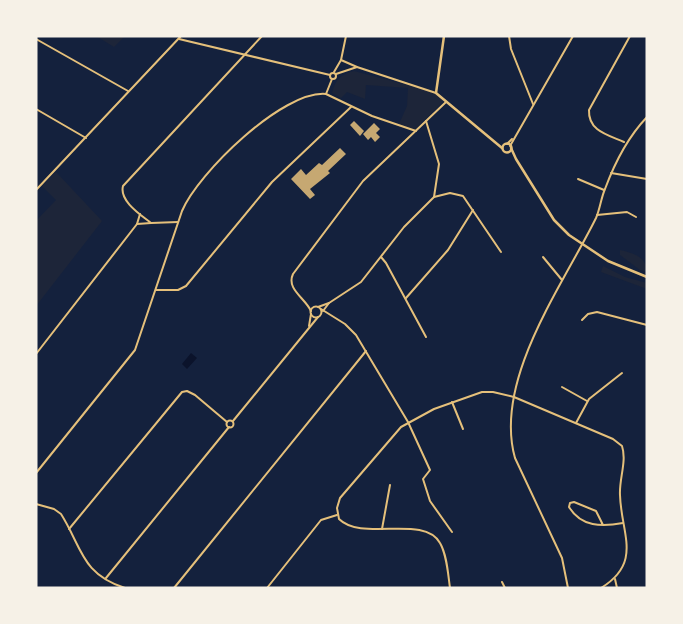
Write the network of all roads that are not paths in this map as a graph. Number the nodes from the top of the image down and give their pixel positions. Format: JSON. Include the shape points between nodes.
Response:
{"nodes":[{"id":1,"x":181,"y":36,"type":"edge"},
{"id":2,"x":262,"y":36,"type":"edge"},
{"id":3,"x":346,"y":36,"type":"edge"},
{"id":4,"x":444,"y":36,"type":"edge"},
{"id":5,"x":508,"y":36,"type":"edge"},
{"id":6,"x":573,"y":36,"type":"edge"},
{"id":7,"x":630,"y":36,"type":"edge"},
{"id":8,"x":36,"y":39,"type":"edge"},
{"id":9,"x":179,"y":39,"type":"junction"},
{"id":10,"x":245,"y":54,"type":"junction"},
{"id":11,"x":341,"y":60,"type":"junction"},
{"id":12,"x":357,"y":67,"type":"junction"},
{"id":13,"x":335,"y":73,"type":"junction"},
{"id":14,"x":330,"y":74,"type":"junction"},
{"id":15,"x":332,"y":79,"type":"junction"},
{"id":16,"x":128,"y":91,"type":"junction"},
{"id":17,"x":436,"y":93,"type":"junction"},
{"id":18,"x":326,"y":94,"type":"junction"},
{"id":19,"x":446,"y":102,"type":"junction"},
{"id":20,"x":533,"y":104,"type":"junction"},
{"id":21,"x":351,"y":107,"type":"junction"},
{"id":22,"x":36,"y":109,"type":"edge"},
{"id":23,"x":647,"y":117,"type":"edge"},
{"id":24,"x":426,"y":121,"type":"junction"},
{"id":25,"x":416,"y":131,"type":"junction"},
{"id":26,"x":86,"y":138,"type":"junction"},
{"id":27,"x":496,"y":142,"type":"junction"},
{"id":28,"x":625,"y":142,"type":"junction"},
{"id":29,"x":509,"y":145,"type":"junction"},
{"id":30,"x":502,"y":148,"type":"junction"},
{"id":31,"x":507,"y":153,"type":"junction"},
{"id":32,"x":516,"y":159,"type":"junction"},
{"id":33,"x":611,"y":173,"type":"junction"},
{"id":34,"x":578,"y":179,"type":"dead end"},
{"id":35,"x":647,"y":179,"type":"edge"},
{"id":36,"x":36,"y":190,"type":"edge"},
{"id":37,"x":604,"y":190,"type":"junction"},
{"id":38,"x":434,"y":196,"type":"junction"},
{"id":39,"x":473,"y":210,"type":"junction"},
{"id":40,"x":140,"y":214,"type":"junction"},
{"id":41,"x":597,"y":216,"type":"junction"},
{"id":42,"x":636,"y":217,"type":"dead end"},
{"id":43,"x":178,"y":222,"type":"junction"},
{"id":44,"x":151,"y":223,"type":"junction"},
{"id":45,"x":137,"y":224,"type":"junction"},
{"id":46,"x":582,"y":244,"type":"junction"},
{"id":47,"x":501,"y":252,"type":"dead end"},
{"id":48,"x":381,"y":257,"type":"junction"},
{"id":49,"x":543,"y":257,"type":"dead end"},
{"id":50,"x":647,"y":277,"type":"edge"},
{"id":51,"x":562,"y":280,"type":"junction"},
{"id":52,"x":155,"y":290,"type":"junction"},
{"id":53,"x":406,"y":298,"type":"junction"},
{"id":54,"x":307,"y":303,"type":"junction"},
{"id":55,"x":329,"y":303,"type":"junction"},
{"id":56,"x":320,"y":310,"type":"junction"},
{"id":57,"x":311,"y":312,"type":"junction"},
{"id":58,"x":318,"y":318,"type":"junction"},
{"id":59,"x":582,"y":320,"type":"dead end"},
{"id":60,"x":647,"y":326,"type":"edge"},
{"id":61,"x":308,"y":329,"type":"junction"},
{"id":62,"x":426,"y":337,"type":"dead end"},
{"id":63,"x":366,"y":352,"type":"junction"},
{"id":64,"x":36,"y":354,"type":"edge"},
{"id":65,"x":622,"y":372,"type":"dead end"},
{"id":66,"x":562,"y":387,"type":"dead end"},
{"id":67,"x":514,"y":397,"type":"junction"},
{"id":68,"x":587,"y":401,"type":"junction"},
{"id":69,"x":452,"y":402,"type":"junction"},
{"id":70,"x":233,"y":421,"type":"junction"},
{"id":71,"x":227,"y":422,"type":"junction"},
{"id":72,"x":408,"y":422,"type":"junction"},
{"id":73,"x":576,"y":423,"type":"junction"},
{"id":74,"x":229,"y":427,"type":"junction"},
{"id":75,"x":463,"y":429,"type":"dead end"},
{"id":76,"x":36,"y":473,"type":"edge"},
{"id":77,"x":390,"y":485,"type":"dead end"},
{"id":78,"x":36,"y":504,"type":"edge"},
{"id":79,"x":337,"y":515,"type":"junction"},
{"id":80,"x":624,"y":523,"type":"junction"},
{"id":81,"x":603,"y":525,"type":"junction"},
{"id":82,"x":69,"y":529,"type":"junction"},
{"id":83,"x":382,"y":529,"type":"junction"},
{"id":84,"x":452,"y":532,"type":"dead end"},
{"id":85,"x":106,"y":578,"type":"junction"},
{"id":86,"x":615,"y":579,"type":"junction"},
{"id":87,"x":502,"y":582,"type":"dead end"},
{"id":88,"x":125,"y":588,"type":"edge"},
{"id":89,"x":174,"y":588,"type":"edge"},
{"id":90,"x":267,"y":588,"type":"edge"},
{"id":91,"x":450,"y":588,"type":"edge"},
{"id":92,"x":505,"y":588,"type":"edge"},
{"id":93,"x":568,"y":588,"type":"edge"},
{"id":94,"x":601,"y":588,"type":"edge"},
{"id":95,"x":617,"y":588,"type":"edge"}],
"edges":[{"from":1,"to":9,"type":"street"},
{"from":2,"to":10,"type":"street"},
{"from":3,"to":11,"type":"street"},
{"from":4,"to":17,"type":"street"},
{"from":5,"to":20,"type":"street"},
{"from":6,"to":20,"type":"street"},
{"from":7,"to":28,"type":"street","via":[[590,105],[588,114],[595,129]]},
{"from":8,"to":16,"type":"street"},
{"from":9,"to":10,"type":"street"},
{"from":9,"to":16,"type":"street"},
{"from":10,"to":14,"type":"street"},
{"from":10,"to":40,"type":"street","via":[[123,186],[124,198]]},
{"from":11,"to":12,"type":"street"},
{"from":11,"to":13,"type":"street"},
{"from":12,"to":13,"type":"street"},
{"from":12,"to":17,"type":"street"},
{"from":13,"to":14,"type":"street"},
{"from":13,"to":15,"type":"street","via":[[336,78]]},
{"from":14,"to":15,"type":"street"},
{"from":15,"to":18,"type":"street"},
{"from":16,"to":26,"type":"street"},
{"from":17,"to":19,"type":"street"},
{"from":18,"to":21,"type":"street"},
{"from":18,"to":43,"type":"street","via":[[305,96],[264,119],[194,190]]},
{"from":19,"to":24,"type":"street"},
{"from":19,"to":27,"type":"street"},
{"from":20,"to":29,"type":"street"},
{"from":21,"to":25,"type":"street"},
{"from":21,"to":52,"type":"street","via":[[272,182],[186,286],[178,290]]},
{"from":22,"to":26,"type":"street"},
{"from":23,"to":28,"type":"street"},
{"from":24,"to":25,"type":"street"},
{"from":24,"to":38,"type":"street","via":[[439,164]]},
{"from":25,"to":54,"type":"street","via":[[363,181],[291,277],[293,288]]},
{"from":26,"to":36,"type":"street"},
{"from":27,"to":29,"type":"street"},
{"from":27,"to":30,"type":"street"},
{"from":28,"to":33,"type":"street"},
{"from":29,"to":30,"type":"street"},
{"from":29,"to":31,"type":"street"},
{"from":29,"to":32,"type":"street"},
{"from":30,"to":31,"type":"street"},
{"from":31,"to":32,"type":"street"},
{"from":32,"to":46,"type":"street","via":[[554,220]]},
{"from":33,"to":35,"type":"street"},
{"from":33,"to":37,"type":"street"},
{"from":34,"to":37,"type":"street"},
{"from":37,"to":41,"type":"street"},
{"from":38,"to":39,"type":"street","via":[[460,194]]},
{"from":38,"to":48,"type":"street","via":[[404,226]]},
{"from":39,"to":47,"type":"street"},
{"from":39,"to":53,"type":"street","via":[[448,250]]},
{"from":40,"to":44,"type":"street"},
{"from":40,"to":45,"type":"street"},
{"from":41,"to":42,"type":"street","via":[[627,212]]},
{"from":41,"to":46,"type":"street"},
{"from":43,"to":44,"type":"street"},
{"from":43,"to":52,"type":"street"},
{"from":44,"to":45,"type":"street"},
{"from":45,"to":64,"type":"street"},
{"from":46,"to":50,"type":"street","via":[[608,261]]},
{"from":46,"to":51,"type":"street"},
{"from":48,"to":53,"type":"street"},
{"from":48,"to":55,"type":"street","via":[[361,282]]},
{"from":49,"to":51,"type":"street"},
{"from":51,"to":67,"type":"street","via":[[536,330]]},
{"from":52,"to":76,"type":"street","via":[[130,357]]},
{"from":53,"to":62,"type":"street"},
{"from":54,"to":56,"type":"street"},
{"from":54,"to":57,"type":"street"},
{"from":55,"to":56,"type":"street"},
{"from":55,"to":56,"type":"street"},
{"from":56,"to":57,"type":"street"},
{"from":56,"to":58,"type":"street"},
{"from":56,"to":63,"type":"street","via":[[352,330]]},
{"from":57,"to":58,"type":"street"},
{"from":57,"to":61,"type":"street"},
{"from":58,"to":61,"type":"street"},
{"from":59,"to":60,"type":"street","via":[[597,312]]},
{"from":61,"to":70,"type":"street"},
{"from":63,"to":72,"type":"street"},
{"from":63,"to":89,"type":"street"},
{"from":65,"to":68,"type":"street"},
{"from":66,"to":68,"type":"street"},
{"from":67,"to":69,"type":"street","via":[[482,392]]},
{"from":67,"to":73,"type":"street"},
{"from":67,"to":93,"type":"street","via":[[510,420],[513,449],[562,558]]},
{"from":68,"to":73,"type":"street"},
{"from":69,"to":72,"type":"street"},
{"from":69,"to":75,"type":"street"},
{"from":70,"to":71,"type":"street"},
{"from":70,"to":74,"type":"street"},
{"from":71,"to":74,"type":"street"},
{"from":71,"to":82,"type":"street","via":[[196,395],[182,392]]},
{"from":72,"to":79,"type":"street","via":[[393,435],[340,498]]},
{"from":72,"to":84,"type":"street","via":[[430,470],[423,482],[430,501]]},
{"from":73,"to":80,"type":"street","via":[[613,438],[622,446],[620,497]]},
{"from":74,"to":85,"type":"street"},
{"from":77,"to":83,"type":"street"},
{"from":78,"to":82,"type":"street","via":[[58,511]]},
{"from":79,"to":83,"type":"street","via":[[347,525]]},
{"from":79,"to":90,"type":"street","via":[[321,520]]},
{"from":80,"to":81,"type":"street"},
{"from":80,"to":86,"type":"street","via":[[627,552],[624,566]]},
{"from":81,"to":81,"type":"street","via":[[588,524],[572,511],[569,504],[574,502],[596,511]]},
{"from":82,"to":85,"type":"street","via":[[88,566]]},
{"from":83,"to":91,"type":"street","via":[[418,530],[434,535],[443,550]]},
{"from":85,"to":88,"type":"street"},
{"from":86,"to":94,"type":"street"},
{"from":86,"to":95,"type":"street"},
{"from":87,"to":92,"type":"street"}]}
